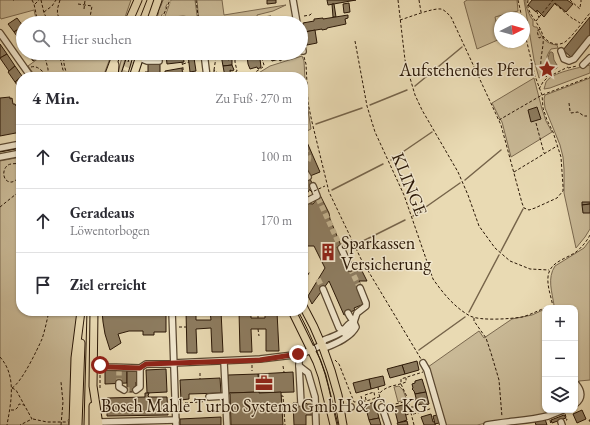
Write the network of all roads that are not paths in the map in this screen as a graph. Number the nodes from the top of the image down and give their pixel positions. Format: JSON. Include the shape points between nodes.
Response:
{"nodes":[{"id":1,"x":138,"y":0,"type":"edge"},
{"id":2,"x":158,"y":0,"type":"edge"},
{"id":3,"x":293,"y":0,"type":"edge"},
{"id":4,"x":131,"y":16,"type":"edge"},
{"id":5,"x":152,"y":16,"type":"edge"},
{"id":6,"x":296,"y":16,"type":"edge"},
{"id":7,"x":0,"y":33,"type":"edge"},
{"id":8,"x":590,"y":39,"type":"edge"},
{"id":9,"x":561,"y":51,"type":"dead end"},
{"id":10,"x":16,"y":56,"type":"edge"},
{"id":11,"x":590,"y":58,"type":"edge"},
{"id":12,"x":19,"y":60,"type":"edge"},
{"id":13,"x":115,"y":60,"type":"edge"},
{"id":14,"x":116,"y":60,"type":"edge"},
{"id":15,"x":139,"y":60,"type":"edge"},
{"id":16,"x":146,"y":60,"type":"edge"},
{"id":17,"x":203,"y":60,"type":"edge"},
{"id":18,"x":159,"y":61,"type":"dead end"},
{"id":19,"x":584,"y":65,"type":"road end"},
{"id":20,"x":27,"y":72,"type":"edge"},
{"id":21,"x":110,"y":72,"type":"edge"},
{"id":22,"x":115,"y":72,"type":"edge"},
{"id":23,"x":135,"y":72,"type":"edge"},
{"id":24,"x":206,"y":72,"type":"edge"},
{"id":25,"x":16,"y":145,"type":"edge"},
{"id":26,"x":0,"y":148,"type":"edge"},
{"id":27,"x":16,"y":154,"type":"edge"},
{"id":28,"x":0,"y":157,"type":"edge"},
{"id":29,"x":311,"y":188,"type":"road end"},
{"id":30,"x":308,"y":201,"type":"edge"},
{"id":31,"x":341,"y":248,"type":"tunnel mouth"},
{"id":32,"x":350,"y":268,"type":"tunnel mouth"},
{"id":33,"x":360,"y":288,"type":"tunnel mouth"},
{"id":34,"x":322,"y":289,"type":"tunnel mouth"},
{"id":35,"x":348,"y":313,"type":"dead end"},
{"id":36,"x":308,"y":315,"type":"edge"},
{"id":37,"x":80,"y":316,"type":"edge"},
{"id":38,"x":81,"y":316,"type":"edge"},
{"id":39,"x":94,"y":316,"type":"edge"},
{"id":40,"x":172,"y":316,"type":"edge"},
{"id":41,"x":294,"y":316,"type":"edge"},
{"id":42,"x":354,"y":322,"type":"junction"},
{"id":43,"x":345,"y":333,"type":"junction"},
{"id":44,"x":322,"y":345,"type":"junction"},
{"id":45,"x":311,"y":350,"type":"junction"},
{"id":46,"x":298,"y":354,"type":"junction"},
{"id":47,"x":224,"y":362,"type":"junction"},
{"id":48,"x":173,"y":363,"type":"junction"},
{"id":49,"x":423,"y":363,"type":"road end"},
{"id":50,"x":96,"y":365,"type":"junction"},
{"id":51,"x":299,"y":366,"type":"junction"},
{"id":52,"x":140,"y":368,"type":"junction"},
{"id":53,"x":119,"y":383,"type":"tunnel mouth"},
{"id":54,"x":578,"y":386,"type":"edge"},
{"id":55,"x":124,"y":390,"type":"dead end"},
{"id":56,"x":136,"y":390,"type":"dead end"},
{"id":57,"x":225,"y":396,"type":"junction"},
{"id":58,"x":210,"y":398,"type":"road end"},
{"id":59,"x":578,"y":402,"type":"edge"},
{"id":60,"x":301,"y":403,"type":"dead end"},
{"id":61,"x":351,"y":407,"type":"dead end"},
{"id":62,"x":382,"y":407,"type":"road end"},
{"id":63,"x":341,"y":409,"type":"junction"},
{"id":64,"x":557,"y":413,"type":"edge"},
{"id":65,"x":176,"y":423,"type":"edge"},
{"id":66,"x":72,"y":424,"type":"edge"},
{"id":67,"x":97,"y":424,"type":"edge"},
{"id":68,"x":78,"y":425,"type":"edge"},
{"id":69,"x":227,"y":425,"type":"edge"},
{"id":70,"x":316,"y":425,"type":"edge"},
{"id":71,"x":334,"y":425,"type":"edge"},
{"id":72,"x":343,"y":425,"type":"edge"},
{"id":73,"x":388,"y":425,"type":"edge"},
{"id":74,"x":443,"y":425,"type":"edge"},
{"id":75,"x":487,"y":425,"type":"edge"}],
"edges":[{"from":1,"to":4,"type":"main road"},
{"from":2,"to":5,"type":"main road"},
{"from":3,"to":6,"type":"street"},
{"from":7,"to":10,"type":"street"},
{"from":8,"to":9,"type":"street","via":[[574,59],[564,59]]},
{"from":11,"to":19,"type":"street"},
{"from":12,"to":20,"type":"street"},
{"from":13,"to":21,"type":"main road"},
{"from":14,"to":22,"type":"main road"},
{"from":15,"to":23,"type":"main road"},
{"from":16,"to":18,"type":"street"},
{"from":17,"to":24,"type":"street"},
{"from":25,"to":26,"type":"street"},
{"from":27,"to":28,"type":"street"},
{"from":29,"to":30,"type":"street","via":[[317,197]]},
{"from":31,"to":32,"type":"street"},
{"from":33,"to":42,"type":"street","via":[[366,306],[356,310]]},
{"from":34,"to":43,"type":"street","via":[[339,328]]},
{"from":35,"to":42,"type":"street"},
{"from":36,"to":44,"type":"main road"},
{"from":37,"to":66,"type":"main road","via":[[75,358]]},
{"from":38,"to":68,"type":"main road"},
{"from":39,"to":50,"type":"main road"},
{"from":40,"to":48,"type":"street"},
{"from":41,"to":45,"type":"main road"},
{"from":42,"to":43,"type":"street","via":[[350,322],[344,328]]},
{"from":42,"to":43,"type":"street","via":[[355,330]]},
{"from":43,"to":44,"type":"street","via":[[324,340]]},
{"from":44,"to":45,"type":"street"},
{"from":44,"to":63,"type":"main road"},
{"from":45,"to":46,"type":"street"},
{"from":45,"to":71,"type":"main road","via":[[322,376]]},
{"from":46,"to":47,"type":"street"},
{"from":46,"to":51,"type":"street"},
{"from":47,"to":48,"type":"street"},
{"from":47,"to":57,"type":"street"},
{"from":48,"to":52,"type":"street","via":[[146,364]]},
{"from":48,"to":65,"type":"street"},
{"from":49,"to":74,"type":"street"},
{"from":50,"to":52,"type":"street","via":[[119,369]]},
{"from":50,"to":67,"type":"main road","via":[[93,386]]},
{"from":51,"to":60,"type":"street"},
{"from":51,"to":70,"type":"street","via":[[308,373],[315,397]]},
{"from":52,"to":56,"type":"street","via":[[140,387]]},
{"from":53,"to":55,"type":"street","via":[[119,387]]},
{"from":54,"to":59,"type":"street","via":[[581,395]]},
{"from":57,"to":58,"type":"street"},
{"from":57,"to":69,"type":"street"},
{"from":61,"to":63,"type":"street"},
{"from":62,"to":73,"type":"street"},
{"from":63,"to":72,"type":"main road"},
{"from":64,"to":75,"type":"street"},
{"from":65,"to":67,"type":"street"}]}
